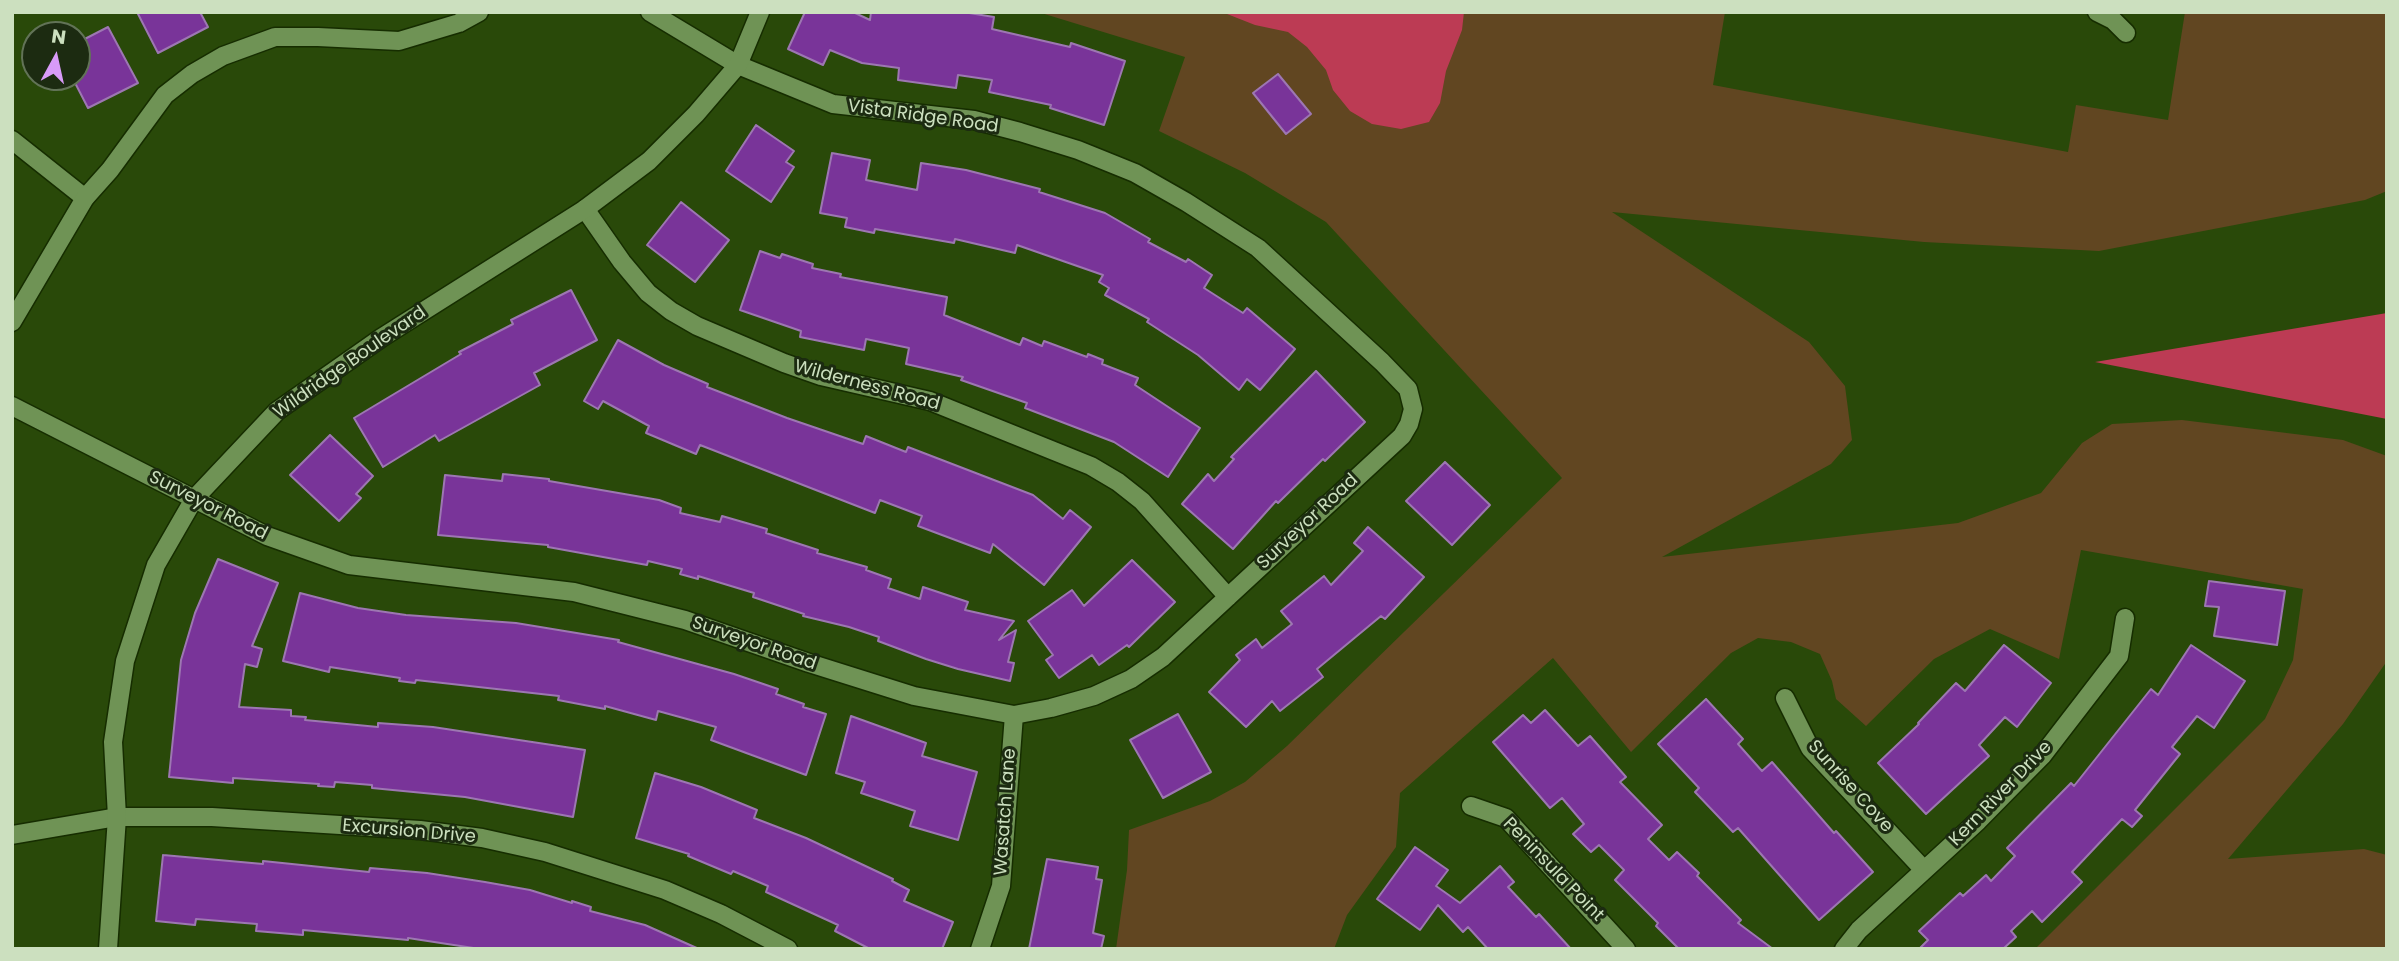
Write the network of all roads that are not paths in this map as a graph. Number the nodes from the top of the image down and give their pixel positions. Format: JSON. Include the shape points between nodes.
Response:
{"nodes":[{"id":1,"x":479,"y":12,"type":"edge"},
{"id":2,"x":650,"y":12,"type":"edge"},
{"id":3,"x":760,"y":12,"type":"edge"},
{"id":4,"x":2097,"y":12,"type":"edge"},
{"id":5,"x":2126,"y":33,"type":"dead end"},
{"id":6,"x":738,"y":65,"type":"junction"},
{"id":7,"x":12,"y":140,"type":"edge"},
{"id":8,"x":85,"y":198,"type":"junction"},
{"id":9,"x":585,"y":209,"type":"junction"},
{"id":10,"x":12,"y":322,"type":"edge"},
{"id":11,"x":12,"y":406,"type":"edge"},
{"id":12,"x":1413,"y":409,"type":"joint"},
{"id":13,"x":194,"y":499,"type":"junction"},
{"id":14,"x":1228,"y":597,"type":"junction"},
{"id":15,"x":2125,"y":618,"type":"dead end"},
{"id":16,"x":1785,"y":698,"type":"dead end"},
{"id":17,"x":1014,"y":715,"type":"junction"},
{"id":18,"x":1471,"y":806,"type":"dead end"},
{"id":19,"x":117,"y":817,"type":"junction"},
{"id":20,"x":12,"y":835,"type":"edge"},
{"id":21,"x":1924,"y":870,"type":"junction"},
{"id":22,"x":108,"y":949,"type":"edge"},
{"id":23,"x":788,"y":949,"type":"edge"},
{"id":24,"x":980,"y":949,"type":"edge"},
{"id":25,"x":1626,"y":949,"type":"edge"},
{"id":26,"x":1844,"y":949,"type":"edge"}],
"edges":[{"from":1,"to":8,"type":"street","via":[[459,23],[398,41],[275,37],[223,56],[165,95]]},
{"from":2,"to":6,"type":"street","name":"Vista Ridge Road"},
{"from":3,"to":6,"type":"street","name":"Wildridge Boulevard"},
{"from":4,"to":5,"type":"street"},
{"from":6,"to":9,"type":"street","name":"Wildridge Boulevard","via":[[649,162]]},
{"from":6,"to":12,"type":"street","name":"Vista Ridge Road","via":[[833,104],[974,120],[1066,146],[1135,173],[1258,248],[1408,389]]},
{"from":7,"to":8,"type":"street"},
{"from":8,"to":10,"type":"street"},
{"from":9,"to":13,"type":"street","name":"Wildridge Boulevard","via":[[381,338],[277,411]]},
{"from":9,"to":14,"type":"street","name":"Wilderness Road","via":[[648,293],[671,311],[784,363],[930,401],[1091,466],[1142,501]]},
{"from":11,"to":13,"type":"street","name":"Surveyor Road"},
{"from":12,"to":14,"type":"street","name":"Surveyor Road","via":[[1402,436]]},
{"from":13,"to":17,"type":"street","name":"Surveyor Road","via":[[267,536],[349,565],[574,592],[685,620],[914,696]]},
{"from":13,"to":19,"type":"street","name":"Wildridge Boulevard","via":[[156,565],[125,661],[113,742]]},
{"from":14,"to":17,"type":"street","name":"Surveyor Road","via":[[1163,657],[1131,679],[1094,696]]},
{"from":15,"to":21,"type":"street","name":"Kern River Drive","via":[[2119,656],[2042,756]]},
{"from":16,"to":21,"type":"street","name":"Sunrise Cove","via":[[1810,748]]},
{"from":17,"to":24,"type":"street","name":"Wasatch Lane","via":[[1001,886]]},
{"from":18,"to":25,"type":"street","name":"Peninsula Point","via":[[1506,817]]},
{"from":19,"to":20,"type":"street","name":"Excursion Drive"},
{"from":19,"to":22,"type":"street","name":"Wildridge Boulevard"},
{"from":19,"to":23,"type":"street","name":"Excursion Drive","via":[[212,817],[482,838],[545,852],[665,890]]},
{"from":21,"to":26,"type":"street","name":"Kern River Drive"}]}
